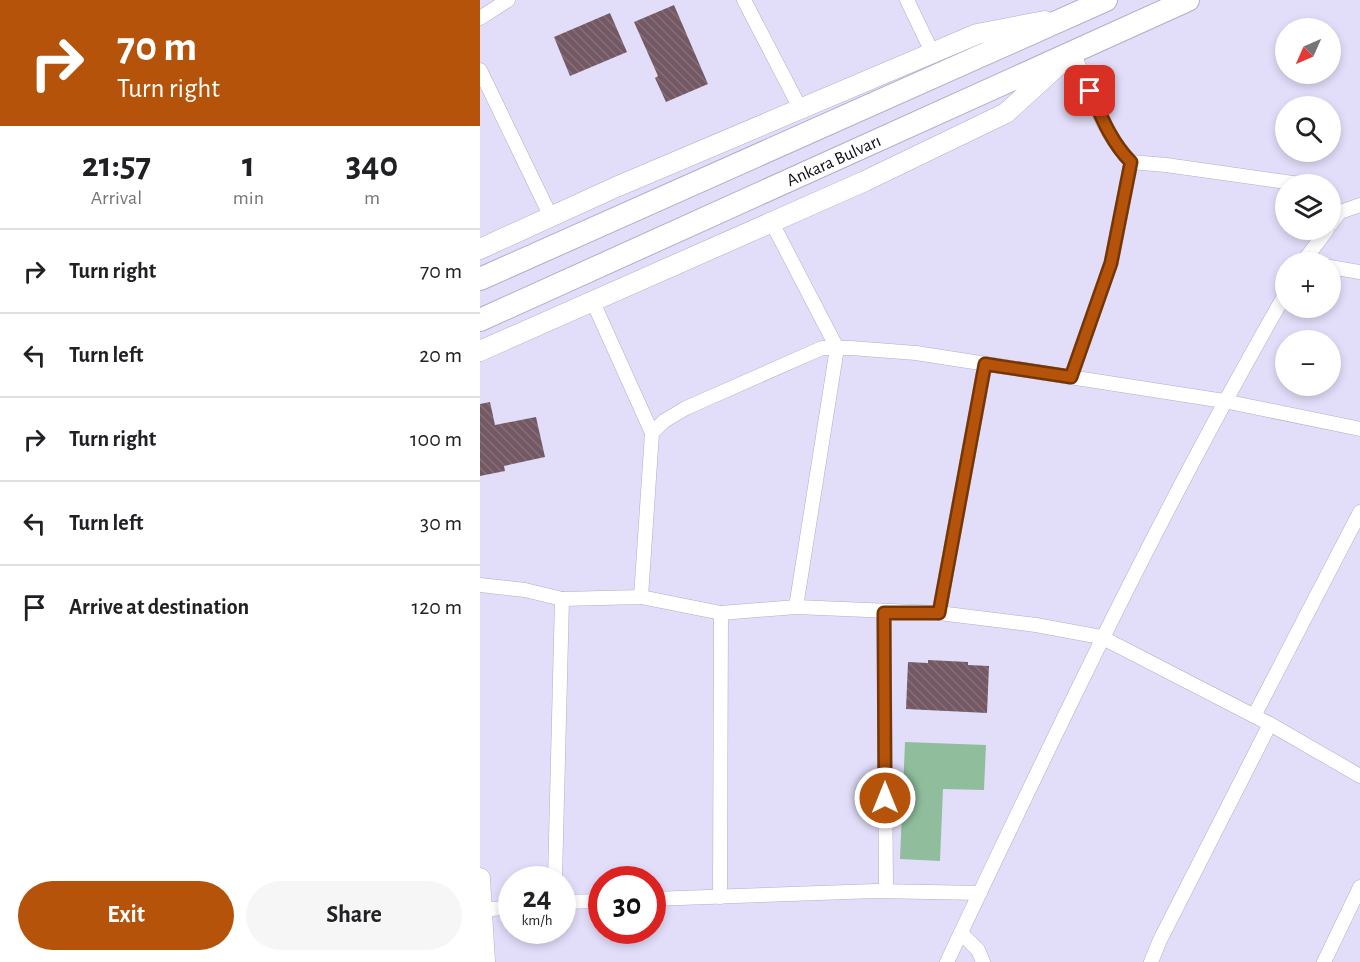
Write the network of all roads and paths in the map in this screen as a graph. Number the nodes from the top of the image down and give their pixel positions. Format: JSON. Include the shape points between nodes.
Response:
{"nodes":[{"id":1,"x":508,"y":0,"type":"edge"},
{"id":2,"x":744,"y":0,"type":"edge"},
{"id":3,"x":907,"y":0,"type":"edge"},
{"id":4,"x":1106,"y":0,"type":"edge"},
{"id":5,"x":1188,"y":0,"type":"edge"},
{"id":6,"x":1066,"y":17,"type":"junction"},
{"id":7,"x":480,"y":18,"type":"edge"},
{"id":8,"x":1073,"y":52,"type":"junction"},
{"id":9,"x":933,"y":54,"type":"junction"},
{"id":10,"x":480,"y":70,"type":"edge"},
{"id":11,"x":801,"y":110,"type":"junction"},
{"id":12,"x":1131,"y":162,"type":"junction"},
{"id":13,"x":1275,"y":180,"type":"edge"},
{"id":14,"x":1360,"y":205,"type":"edge"},
{"id":15,"x":1341,"y":207,"type":"edge"},
{"id":16,"x":551,"y":217,"type":"junction"},
{"id":17,"x":771,"y":221,"type":"junction"},
{"id":18,"x":480,"y":249,"type":"edge"},
{"id":19,"x":1341,"y":269,"type":"edge"},
{"id":20,"x":1360,"y":272,"type":"edge"},
{"id":21,"x":480,"y":279,"type":"edge"},
{"id":22,"x":593,"y":302,"type":"junction"},
{"id":23,"x":1275,"y":312,"type":"edge"},
{"id":24,"x":480,"y":320,"type":"edge"},
{"id":25,"x":499,"y":343,"type":"junction"},
{"id":26,"x":837,"y":348,"type":"junction"},
{"id":27,"x":480,"y":351,"type":"edge"},
{"id":28,"x":480,"y":358,"type":"edge"},
{"id":29,"x":985,"y":364,"type":"junction"},
{"id":30,"x":1071,"y":377,"type":"junction"},
{"id":31,"x":1224,"y":401,"type":"junction"},
{"id":32,"x":1360,"y":429,"type":"edge"},
{"id":33,"x":652,"y":433,"type":"junction"},
{"id":34,"x":1360,"y":512,"type":"edge"},
{"id":35,"x":480,"y":585,"type":"edge"},
{"id":36,"x":641,"y":597,"type":"junction"},
{"id":37,"x":562,"y":599,"type":"junction"},
{"id":38,"x":796,"y":607,"type":"junction"},
{"id":39,"x":721,"y":613,"type":"junction"},
{"id":40,"x":884,"y":613,"type":"junction"},
{"id":41,"x":939,"y":613,"type":"junction"},
{"id":42,"x":1101,"y":637,"type":"junction"},
{"id":43,"x":1254,"y":716,"type":"junction"},
{"id":44,"x":1270,"y":723,"type":"junction"},
{"id":45,"x":1360,"y":776,"type":"edge"},
{"id":46,"x":555,"y":866,"type":"edge"},
{"id":47,"x":480,"y":878,"type":"edge"},
{"id":48,"x":1360,"y":887,"type":"edge"},
{"id":49,"x":886,"y":891,"type":"junction"},
{"id":50,"x":980,"y":893,"type":"junction"},
{"id":51,"x":720,"y":897,"type":"junction"},
{"id":52,"x":666,"y":899,"type":"edge"},
{"id":53,"x":498,"y":908,"type":"edge"},
{"id":54,"x":482,"y":910,"type":"junction"},
{"id":55,"x":961,"y":933,"type":"junction"},
{"id":56,"x":485,"y":962,"type":"edge"},
{"id":57,"x":947,"y":962,"type":"edge"},
{"id":58,"x":982,"y":962,"type":"edge"},
{"id":59,"x":1151,"y":962,"type":"edge"},
{"id":60,"x":1324,"y":962,"type":"edge"}],
"edges":[{"from":1,"to":7,"type":"street"},
{"from":2,"to":11,"type":"street"},
{"from":3,"to":9,"type":"street"},
{"from":4,"to":6,"type":"main road","name":"Ankara Bulvarı"},
{"from":5,"to":8,"type":"main road","name":"Ankara Bulvarı"},
{"from":6,"to":9,"type":"main road","via":[[977,34]]},
{"from":6,"to":21,"type":"main road","name":"Ankara Bulvarı"},
{"from":8,"to":12,"type":"street","via":[[1107,129]]},
{"from":8,"to":17,"type":"main road","via":[[1006,113]]},
{"from":8,"to":24,"type":"main road","name":"Ankara Bulvarı"},
{"from":9,"to":11,"type":"main road"},
{"from":10,"to":16,"type":"street"},
{"from":11,"to":16,"type":"main road"},
{"from":12,"to":13,"type":"street"},
{"from":12,"to":30,"type":"street","via":[[1111,263]]},
{"from":14,"to":15,"type":"street"},
{"from":16,"to":18,"type":"main road"},
{"from":17,"to":22,"type":"main road"},
{"from":17,"to":26,"type":"street"},
{"from":19,"to":20,"type":"street"},
{"from":22,"to":25,"type":"main road"},
{"from":22,"to":33,"type":"street"},
{"from":23,"to":31,"type":"street"},
{"from":25,"to":27,"type":"main road"},
{"from":25,"to":28,"type":"main road"},
{"from":26,"to":29,"type":"street","via":[[916,353]]},
{"from":26,"to":33,"type":"street","via":[[822,348],[686,408]]},
{"from":26,"to":38,"type":"street"},
{"from":29,"to":30,"type":"street"},
{"from":29,"to":41,"type":"street"},
{"from":30,"to":31,"type":"street"},
{"from":31,"to":32,"type":"street"},
{"from":31,"to":42,"type":"street"},
{"from":33,"to":36,"type":"street"},
{"from":34,"to":43,"type":"street"},
{"from":35,"to":37,"type":"street"},
{"from":36,"to":37,"type":"street"},
{"from":36,"to":39,"type":"street"},
{"from":37,"to":46,"type":"street"},
{"from":38,"to":39,"type":"street"},
{"from":38,"to":40,"type":"street"},
{"from":39,"to":51,"type":"street"},
{"from":40,"to":41,"type":"street"},
{"from":40,"to":49,"type":"street"},
{"from":41,"to":42,"type":"street"},
{"from":42,"to":43,"type":"street"},
{"from":42,"to":50,"type":"street"},
{"from":43,"to":44,"type":"street"},
{"from":44,"to":45,"type":"street"},
{"from":44,"to":59,"type":"street"},
{"from":47,"to":54,"type":"main road"},
{"from":48,"to":60,"type":"street"},
{"from":49,"to":50,"type":"street"},
{"from":49,"to":51,"type":"street"},
{"from":50,"to":55,"type":"street"},
{"from":51,"to":52,"type":"street"},
{"from":53,"to":54,"type":"street"},
{"from":54,"to":56,"type":"main road"},
{"from":55,"to":57,"type":"street"},
{"from":55,"to":58,"type":"street","via":[[978,950]]}]}
